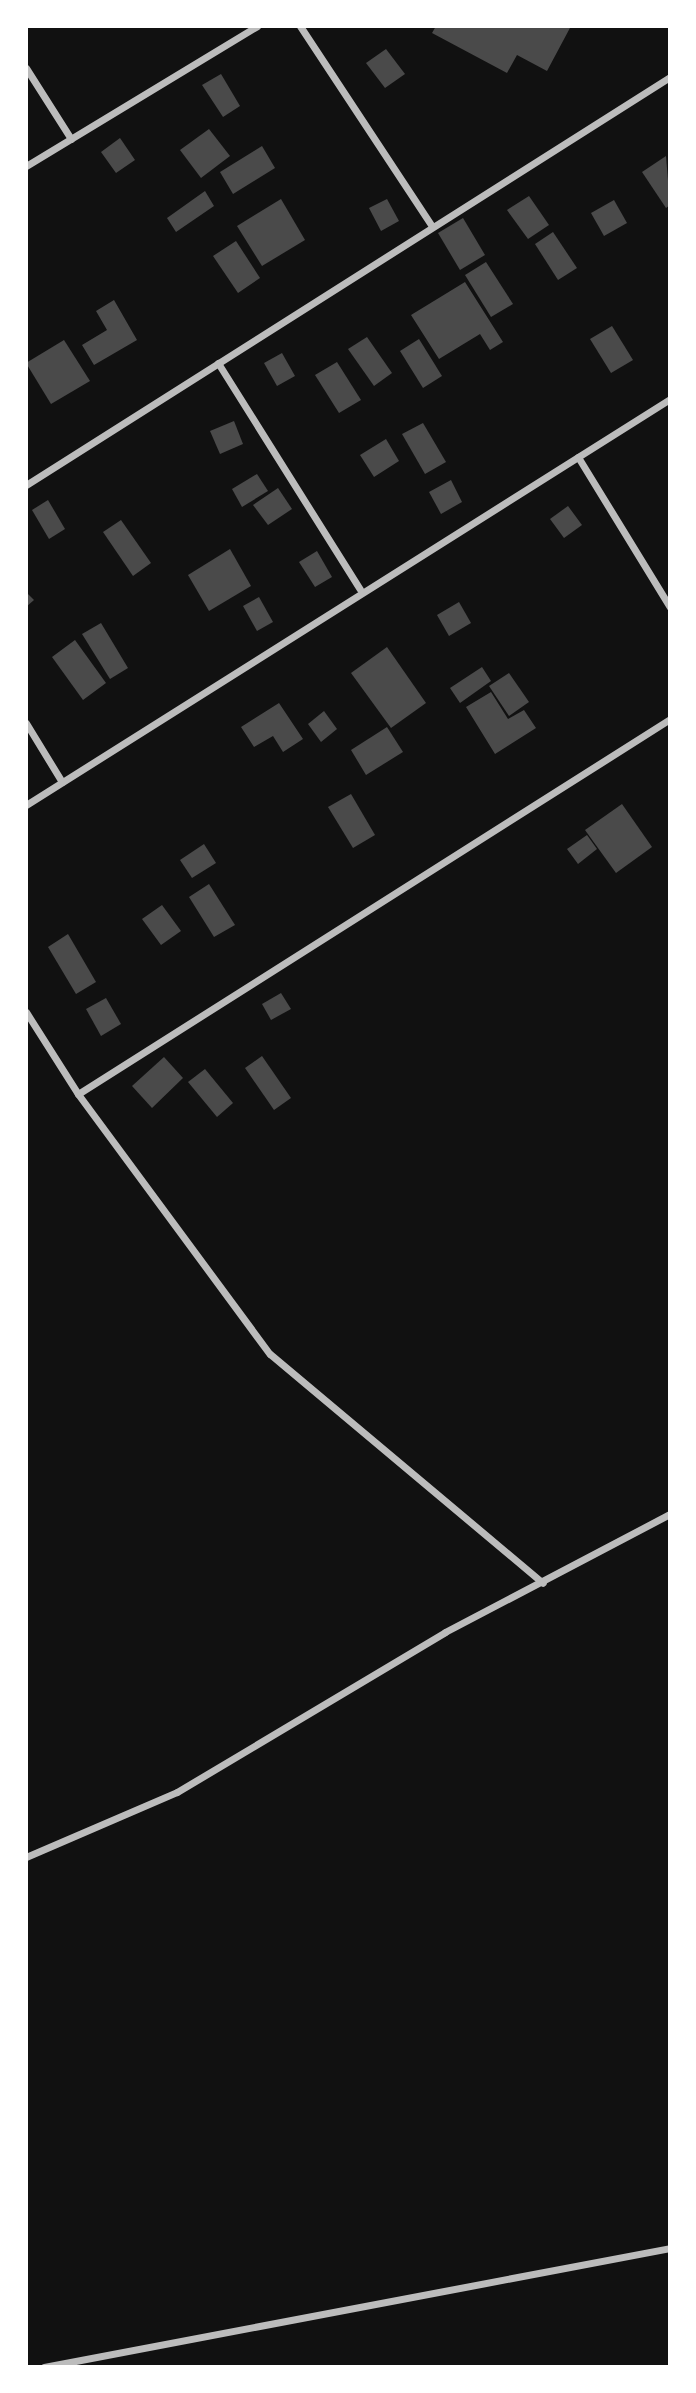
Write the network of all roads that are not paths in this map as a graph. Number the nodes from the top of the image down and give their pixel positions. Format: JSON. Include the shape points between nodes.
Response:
{"nodes":[{"id":1,"x":257,"y":26,"type":"edge"},
{"id":2,"x":300,"y":26,"type":"edge"},
{"id":3,"x":26,"y":68,"type":"edge"},
{"id":4,"x":670,"y":77,"type":"edge"},
{"id":5,"x":71,"y":139,"type":"junction"},
{"id":6,"x":26,"y":166,"type":"edge"},
{"id":7,"x":432,"y":226,"type":"junction"},
{"id":8,"x":218,"y":363,"type":"junction"},
{"id":9,"x":670,"y":400,"type":"edge"},
{"id":10,"x":578,"y":457,"type":"junction"},
{"id":11,"x":26,"y":485,"type":"edge"},
{"id":12,"x":360,"y":589,"type":"junction"},
{"id":13,"x":670,"y":607,"type":"edge"},
{"id":14,"x":670,"y":719,"type":"edge"},
{"id":15,"x":26,"y":723,"type":"edge"},
{"id":16,"x":62,"y":782,"type":"junction"},
{"id":17,"x":26,"y":805,"type":"edge"},
{"id":18,"x":26,"y":1012,"type":"edge"},
{"id":19,"x":78,"y":1094,"type":"junction"},
{"id":20,"x":670,"y":1514,"type":"edge"},
{"id":21,"x":542,"y":1583,"type":"junction"},
{"id":22,"x":26,"y":1857,"type":"edge"},
{"id":23,"x":670,"y":2248,"type":"edge"},
{"id":24,"x":44,"y":2367,"type":"edge"}],
"edges":[{"from":1,"to":5,"type":"street"},
{"from":2,"to":7,"type":"street"},
{"from":3,"to":5,"type":"street"},
{"from":4,"to":7,"type":"street"},
{"from":5,"to":6,"type":"street"},
{"from":7,"to":8,"type":"street"},
{"from":8,"to":11,"type":"street"},
{"from":8,"to":12,"type":"street"},
{"from":9,"to":10,"type":"street"},
{"from":10,"to":12,"type":"street"},
{"from":10,"to":13,"type":"street"},
{"from":12,"to":16,"type":"street"},
{"from":14,"to":19,"type":"street"},
{"from":15,"to":16,"type":"street"},
{"from":16,"to":17,"type":"street"},
{"from":18,"to":19,"type":"street"},
{"from":19,"to":21,"type":"street","via":[[270,1354]]},
{"from":20,"to":21,"type":"street"},
{"from":21,"to":22,"type":"street","via":[[400,1658],[177,1792]]},
{"from":23,"to":24,"type":"street"}]}
